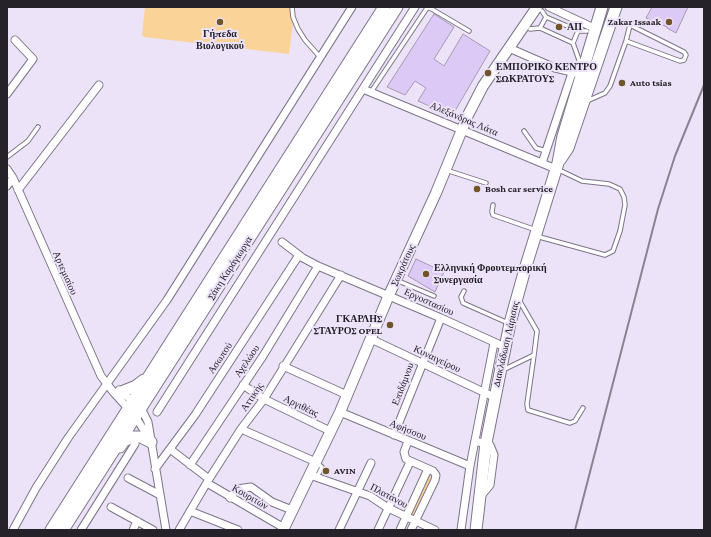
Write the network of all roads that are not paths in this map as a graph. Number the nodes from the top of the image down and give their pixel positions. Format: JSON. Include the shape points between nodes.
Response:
{"nodes":[{"id":1,"x":292,"y":7,"type":"edge"},
{"id":2,"x":352,"y":7,"type":"edge"},
{"id":3,"x":384,"y":7,"type":"edge"},
{"id":4,"x":397,"y":7,"type":"edge"},
{"id":5,"x":415,"y":7,"type":"edge"},
{"id":6,"x":549,"y":7,"type":"edge"},
{"id":7,"x":602,"y":7,"type":"edge"},
{"id":8,"x":539,"y":9,"type":"edge"},
{"id":9,"x":614,"y":12,"type":"edge"},
{"id":10,"x":546,"y":18,"type":"junction"},
{"id":11,"x":630,"y":25,"type":"junction"},
{"id":12,"x":530,"y":28,"type":"dead end"},
{"id":13,"x":540,"y":28,"type":"junction"},
{"id":14,"x":591,"y":30,"type":"junction"},
{"id":15,"x":469,"y":31,"type":"dead end"},
{"id":16,"x":579,"y":31,"type":"junction"},
{"id":17,"x":15,"y":40,"type":"dead end"},
{"id":18,"x":626,"y":41,"type":"junction"},
{"id":19,"x":573,"y":43,"type":"junction"},
{"id":20,"x":509,"y":48,"type":"junction"},
{"id":21,"x":320,"y":57,"type":"junction"},
{"id":22,"x":579,"y":60,"type":"dead end"},
{"id":23,"x":577,"y":73,"type":"junction"},
{"id":24,"x":99,"y":85,"type":"dead end"},
{"id":25,"x":363,"y":88,"type":"junction"},
{"id":26,"x":371,"y":92,"type":"junction"},
{"id":27,"x":7,"y":94,"type":"edge"},
{"id":28,"x":582,"y":102,"type":"junction"},
{"id":29,"x":38,"y":127,"type":"dead end"},
{"id":30,"x":462,"y":130,"type":"junction"},
{"id":31,"x":524,"y":130,"type":"dead end"},
{"id":32,"x":546,"y":151,"type":"junction"},
{"id":33,"x":7,"y":157,"type":"edge"},
{"id":34,"x":542,"y":163,"type":"junction"},
{"id":35,"x":557,"y":166,"type":"junction"},
{"id":36,"x":7,"y":169,"type":"edge"},
{"id":37,"x":445,"y":170,"type":"junction"},
{"id":38,"x":13,"y":178,"type":"junction"},
{"id":39,"x":486,"y":183,"type":"dead end"},
{"id":40,"x":7,"y":186,"type":"edge"},
{"id":41,"x":18,"y":190,"type":"junction"},
{"id":42,"x":493,"y":205,"type":"dead end"},
{"id":43,"x":536,"y":233,"type":"junction"},
{"id":44,"x":282,"y":242,"type":"dead end"},
{"id":45,"x":298,"y":255,"type":"junction"},
{"id":46,"x":318,"y":266,"type":"junction"},
{"id":47,"x":341,"y":275,"type":"junction"},
{"id":48,"x":396,"y":280,"type":"junction"},
{"id":49,"x":464,"y":290,"type":"dead end"},
{"id":50,"x":388,"y":295,"type":"junction"},
{"id":51,"x":434,"y":296,"type":"dead end"},
{"id":52,"x":517,"y":297,"type":"junction"},
{"id":53,"x":441,"y":318,"type":"junction"},
{"id":54,"x":510,"y":323,"type":"junction"},
{"id":55,"x":370,"y":339,"type":"junction"},
{"id":56,"x":499,"y":345,"type":"junction"},
{"id":57,"x":534,"y":355,"type":"junction"},
{"id":58,"x":422,"y":363,"type":"junction"},
{"id":59,"x":283,"y":366,"type":"junction"},
{"id":60,"x":499,"y":373,"type":"junction"},
{"id":61,"x":150,"y":376,"type":"junction"},
{"id":62,"x":108,"y":384,"type":"junction"},
{"id":63,"x":243,"y":385,"type":"junction"},
{"id":64,"x":121,"y":392,"type":"junction"},
{"id":65,"x":484,"y":392,"type":"junction"},
{"id":66,"x":347,"y":395,"type":"junction"},
{"id":67,"x":494,"y":396,"type":"junction"},
{"id":68,"x":264,"y":399,"type":"junction"},
{"id":69,"x":134,"y":408,"type":"junction"},
{"id":70,"x":583,"y":408,"type":"dead end"},
{"id":71,"x":157,"y":412,"type":"dead end"},
{"id":72,"x":340,"y":412,"type":"junction"},
{"id":73,"x":241,"y":429,"type":"junction"},
{"id":74,"x":330,"y":431,"type":"junction"},
{"id":75,"x":394,"y":435,"type":"junction"},
{"id":76,"x":408,"y":441,"type":"junction"},
{"id":77,"x":475,"y":441,"type":"junction"},
{"id":78,"x":151,"y":442,"type":"junction"},
{"id":79,"x":486,"y":443,"type":"junction"},
{"id":80,"x":135,"y":444,"type":"dead end"},
{"id":81,"x":170,"y":449,"type":"junction"},
{"id":82,"x":113,"y":451,"type":"junction"},
{"id":83,"x":316,"y":462,"type":"junction"},
{"id":84,"x":410,"y":462,"type":"junction"},
{"id":85,"x":371,"y":463,"type":"dead end"},
{"id":86,"x":190,"y":464,"type":"junction"},
{"id":87,"x":470,"y":466,"type":"junction"},
{"id":88,"x":155,"y":469,"type":"junction"},
{"id":89,"x":428,"y":469,"type":"junction"},
{"id":90,"x":312,"y":475,"type":"junction"},
{"id":91,"x":128,"y":478,"type":"dead end"},
{"id":92,"x":208,"y":481,"type":"junction"},
{"id":93,"x":357,"y":491,"type":"junction"},
{"id":94,"x":160,"y":495,"type":"junction"},
{"id":95,"x":230,"y":498,"type":"junction"},
{"id":96,"x":111,"y":507,"type":"dead end"},
{"id":97,"x":388,"y":508,"type":"junction"},
{"id":98,"x":292,"y":510,"type":"junction"},
{"id":99,"x":190,"y":511,"type":"junction"},
{"id":100,"x":406,"y":517,"type":"junction"},
{"id":101,"x":137,"y":521,"type":"junction"},
{"id":102,"x":415,"y":521,"type":"junction"},
{"id":103,"x":283,"y":529,"type":"edge"},
{"id":104,"x":13,"y":530,"type":"edge"},
{"id":105,"x":51,"y":530,"type":"edge"},
{"id":106,"x":63,"y":530,"type":"edge"},
{"id":107,"x":81,"y":530,"type":"edge"},
{"id":108,"x":133,"y":530,"type":"edge"},
{"id":109,"x":153,"y":530,"type":"edge"},
{"id":110,"x":166,"y":530,"type":"edge"},
{"id":111,"x":179,"y":530,"type":"edge"},
{"id":112,"x":238,"y":530,"type":"edge"},
{"id":113,"x":340,"y":530,"type":"edge"},
{"id":114,"x":378,"y":530,"type":"edge"},
{"id":115,"x":400,"y":530,"type":"edge"},
{"id":116,"x":411,"y":530,"type":"edge"},
{"id":117,"x":435,"y":530,"type":"edge"},
{"id":118,"x":461,"y":530,"type":"edge"},
{"id":119,"x":476,"y":530,"type":"edge"}],
"edges":[{"from":1,"to":21,"type":"lane","via":[[298,30]]},
{"from":2,"to":21,"type":"street"},
{"from":3,"to":61,"type":"main road","name":"Σάκη Καράγιωργα"},
{"from":4,"to":69,"type":"main road","name":"Σάκη Καράγιωργα"},
{"from":5,"to":25,"type":"street"},
{"from":6,"to":14,"type":"street"},
{"from":7,"to":14,"type":"main road","name":"Διακλάδωση Λάρισας"},
{"from":8,"to":10,"type":"lane"},
{"from":8,"to":20,"type":"main road","name":"Σωκράτους"},
{"from":9,"to":11,"type":"lane"},
{"from":9,"to":28,"type":"main road","name":"Διακλάδωση Λάρισας"},
{"from":10,"to":13,"type":"lane"},
{"from":10,"to":16,"type":"lane"},
{"from":11,"to":18,"type":"lane"},
{"from":11,"to":18,"type":"lane","via":[[686,55],[684,60],[680,61]]},
{"from":12,"to":13,"type":"lane"},
{"from":13,"to":19,"type":"lane"},
{"from":14,"to":16,"type":"lane"},
{"from":14,"to":23,"type":"main road","name":"Διακλάδωση Λάρισας"},
{"from":15,"to":26,"type":"lane","via":[[427,8]]},
{"from":16,"to":19,"type":"lane"},
{"from":17,"to":27,"type":"street","via":[[33,59]]},
{"from":18,"to":28,"type":"lane","via":[[610,86],[605,93]]},
{"from":19,"to":22,"type":"lane"},
{"from":20,"to":23,"type":"street","via":[[555,68]]},
{"from":20,"to":30,"type":"main road","name":"Σωκράτους","via":[[483,86]]},
{"from":21,"to":62,"type":"street","via":[[167,300]]},
{"from":23,"to":32,"type":"street"},
{"from":23,"to":35,"type":"main road","name":"Διακλάδωση Λάρισας"},
{"from":24,"to":41,"type":"street"},
{"from":25,"to":26,"type":"street","name":"Αλεξάνδρας Λάτα"},
{"from":25,"to":71,"type":"street"},
{"from":26,"to":30,"type":"street","name":"Αλεξάνδρας Λάτα"},
{"from":28,"to":35,"type":"main road","name":"Διακλάδωση Λάρισας","via":[[568,148]]},
{"from":29,"to":33,"type":"lane","via":[[28,141]]},
{"from":30,"to":34,"type":"street","name":"Αλεξάνδρας Λάτα"},
{"from":30,"to":37,"type":"main road","name":"Σωκράτους"},
{"from":31,"to":32,"type":"lane","via":[[536,148]]},
{"from":32,"to":34,"type":"street"},
{"from":34,"to":35,"type":"street","name":"Αλεξάνδρας Λάτα"},
{"from":35,"to":43,"type":"main road","name":"Διακλάδωση Λάρισας"},
{"from":35,"to":43,"type":"lane","via":[[582,181],[609,184],[620,189],[625,205],[620,231],[613,251],[605,255]]},
{"from":36,"to":38,"type":"street","name":"Αρτεμισίου"},
{"from":37,"to":39,"type":"lane"},
{"from":37,"to":48,"type":"main road","name":"Σωκράτους"},
{"from":38,"to":40,"type":"street"},
{"from":38,"to":41,"type":"street","name":"Αρτεμισίου"},
{"from":41,"to":62,"type":"street","name":"Αρτεμισίου","via":[[101,376]]},
{"from":42,"to":43,"type":"lane","via":[[493,215]]},
{"from":43,"to":52,"type":"main road","name":"Διακλάδωση Λάρισας"},
{"from":44,"to":45,"type":"street","name":"Εργοστασίου"},
{"from":45,"to":46,"type":"street","name":"Εργοστασίου"},
{"from":45,"to":81,"type":"street","name":"Ασωπού","via":[[195,415]]},
{"from":46,"to":47,"type":"street","name":"Εργοστασίου"},
{"from":46,"to":63,"type":"street","name":"Αχελώου"},
{"from":47,"to":50,"type":"street","name":"Εργοστασίου"},
{"from":47,"to":59,"type":"street","name":"Αττικής"},
{"from":48,"to":50,"type":"main road","name":"Σωκράτους"},
{"from":48,"to":51,"type":"lane"},
{"from":49,"to":54,"type":"lane","via":[[461,297],[463,303]]},
{"from":50,"to":53,"type":"street","name":"Εργοστασίου"},
{"from":50,"to":55,"type":"main road","name":"Σωκράτους"},
{"from":52,"to":54,"type":"main road","name":"Διακλάδωση Λάρισας"},
{"from":52,"to":57,"type":"lane","via":[[537,332]]},
{"from":53,"to":56,"type":"street","name":"Εργοστασίου"},
{"from":53,"to":58,"type":"street","name":"Επιδάμνου"},
{"from":54,"to":56,"type":"main road","name":"Διακλάδωση Λάρισας"},
{"from":55,"to":58,"type":"street","name":"Κυναιγείρου"},
{"from":55,"to":66,"type":"main road","name":"Σωκράτους"},
{"from":56,"to":60,"type":"main road","name":"Διακλάδωση Λάρισας"},
{"from":56,"to":65,"type":"street"},
{"from":57,"to":60,"type":"lane"},
{"from":57,"to":70,"type":"lane","via":[[528,410],[570,423],[575,421]]},
{"from":58,"to":65,"type":"street","name":"Κυναιγείρου"},
{"from":58,"to":75,"type":"street","name":"Επιδάμνου"},
{"from":59,"to":66,"type":"street"},
{"from":59,"to":68,"type":"street","name":"Αττικής"},
{"from":60,"to":67,"type":"main road","name":"Διακλάδωση Λάρισας"},
{"from":61,"to":64,"type":"main road"},
{"from":61,"to":69,"type":"main road","name":"Σάκη Καράγιωργα"},
{"from":62,"to":64,"type":"street"},
{"from":62,"to":69,"type":"street","name":"Αρτεμισίου","via":[[114,394]]},
{"from":62,"to":104,"type":"street","via":[[68,438]]},
{"from":63,"to":68,"type":"street","name":"Αργιθέας"},
{"from":63,"to":86,"type":"street","name":"Αχελώου"},
{"from":64,"to":69,"type":"street"},
{"from":65,"to":67,"type":"street","name":"Κυναιγείρου"},
{"from":65,"to":77,"type":"street"},
{"from":66,"to":72,"type":"main road","name":"Σωκράτους"},
{"from":67,"to":79,"type":"main road","name":"Διακλάδωση Λάρισας"},
{"from":68,"to":73,"type":"street","name":"Αττικής"},
{"from":68,"to":74,"type":"street","name":"Αργιθέας"},
{"from":69,"to":78,"type":"street","via":[[148,422]]},
{"from":69,"to":82,"type":"main road","name":"Σάκη Καράγιωργα"},
{"from":69,"to":105,"type":"main road","name":"Σάκη Καράγιωργα"},
{"from":72,"to":74,"type":"main road","name":"Σωκράτους"},
{"from":72,"to":75,"type":"street","name":"Αφήσσου"},
{"from":73,"to":83,"type":"street"},
{"from":73,"to":92,"type":"street","name":"Αττικής"},
{"from":74,"to":83,"type":"main road","name":"Σωκράτους"},
{"from":75,"to":76,"type":"street","name":"Αφήσσου"},
{"from":76,"to":84,"type":"street","via":[[405,455]]},
{"from":76,"to":87,"type":"street","name":"Αφήσσου"},
{"from":77,"to":79,"type":"street"},
{"from":77,"to":87,"type":"street"},
{"from":78,"to":82,"type":"main road","via":[[141,437],[130,437],[120,448]]},
{"from":78,"to":88,"type":"street"},
{"from":79,"to":119,"type":"main road","name":"Διακλάδωση Λάρισας"},
{"from":80,"to":107,"type":"street"},
{"from":81,"to":86,"type":"street","name":"Κουριτών"},
{"from":81,"to":88,"type":"street","name":"Ασωπού"},
{"from":82,"to":106,"type":"main road","name":"Σάκη Καράγιωργα"},
{"from":83,"to":90,"type":"main road","name":"Σωκράτους"},
{"from":84,"to":89,"type":"street"},
{"from":84,"to":97,"type":"street"},
{"from":85,"to":93,"type":"street"},
{"from":86,"to":92,"type":"street","name":"Κουριτών"},
{"from":87,"to":118,"type":"street"},
{"from":88,"to":94,"type":"street"},
{"from":89,"to":100,"type":"street"},
{"from":89,"to":102,"type":"street","via":[[436,475],[435,480]]},
{"from":90,"to":93,"type":"street","name":"Πλατάνου"},
{"from":90,"to":98,"type":"main road","name":"Σωκράτους"},
{"from":91,"to":94,"type":"street"},
{"from":92,"to":95,"type":"street","name":"Κουριτών"},
{"from":92,"to":99,"type":"street","name":"Αττικής"},
{"from":93,"to":97,"type":"street","name":"Πλατάνου"},
{"from":93,"to":113,"type":"street"},
{"from":94,"to":110,"type":"street"},
{"from":95,"to":98,"type":"street","via":[[237,489],[251,487],[272,502]]},
{"from":95,"to":103,"type":"street","name":"Κουριτών"},
{"from":96,"to":101,"type":"street"},
{"from":97,"to":100,"type":"street","name":"Πλατάνου"},
{"from":97,"to":114,"type":"street"},
{"from":98,"to":103,"type":"main road","name":"Σωκράτους"},
{"from":99,"to":111,"type":"street","name":"Αττικής"},
{"from":99,"to":112,"type":"street"},
{"from":100,"to":102,"type":"street","name":"Πλατάνου"},
{"from":100,"to":115,"type":"street"},
{"from":101,"to":108,"type":"street"},
{"from":101,"to":109,"type":"street"},
{"from":102,"to":116,"type":"street"},
{"from":102,"to":117,"type":"street","name":"Πλατάνου"}]}
